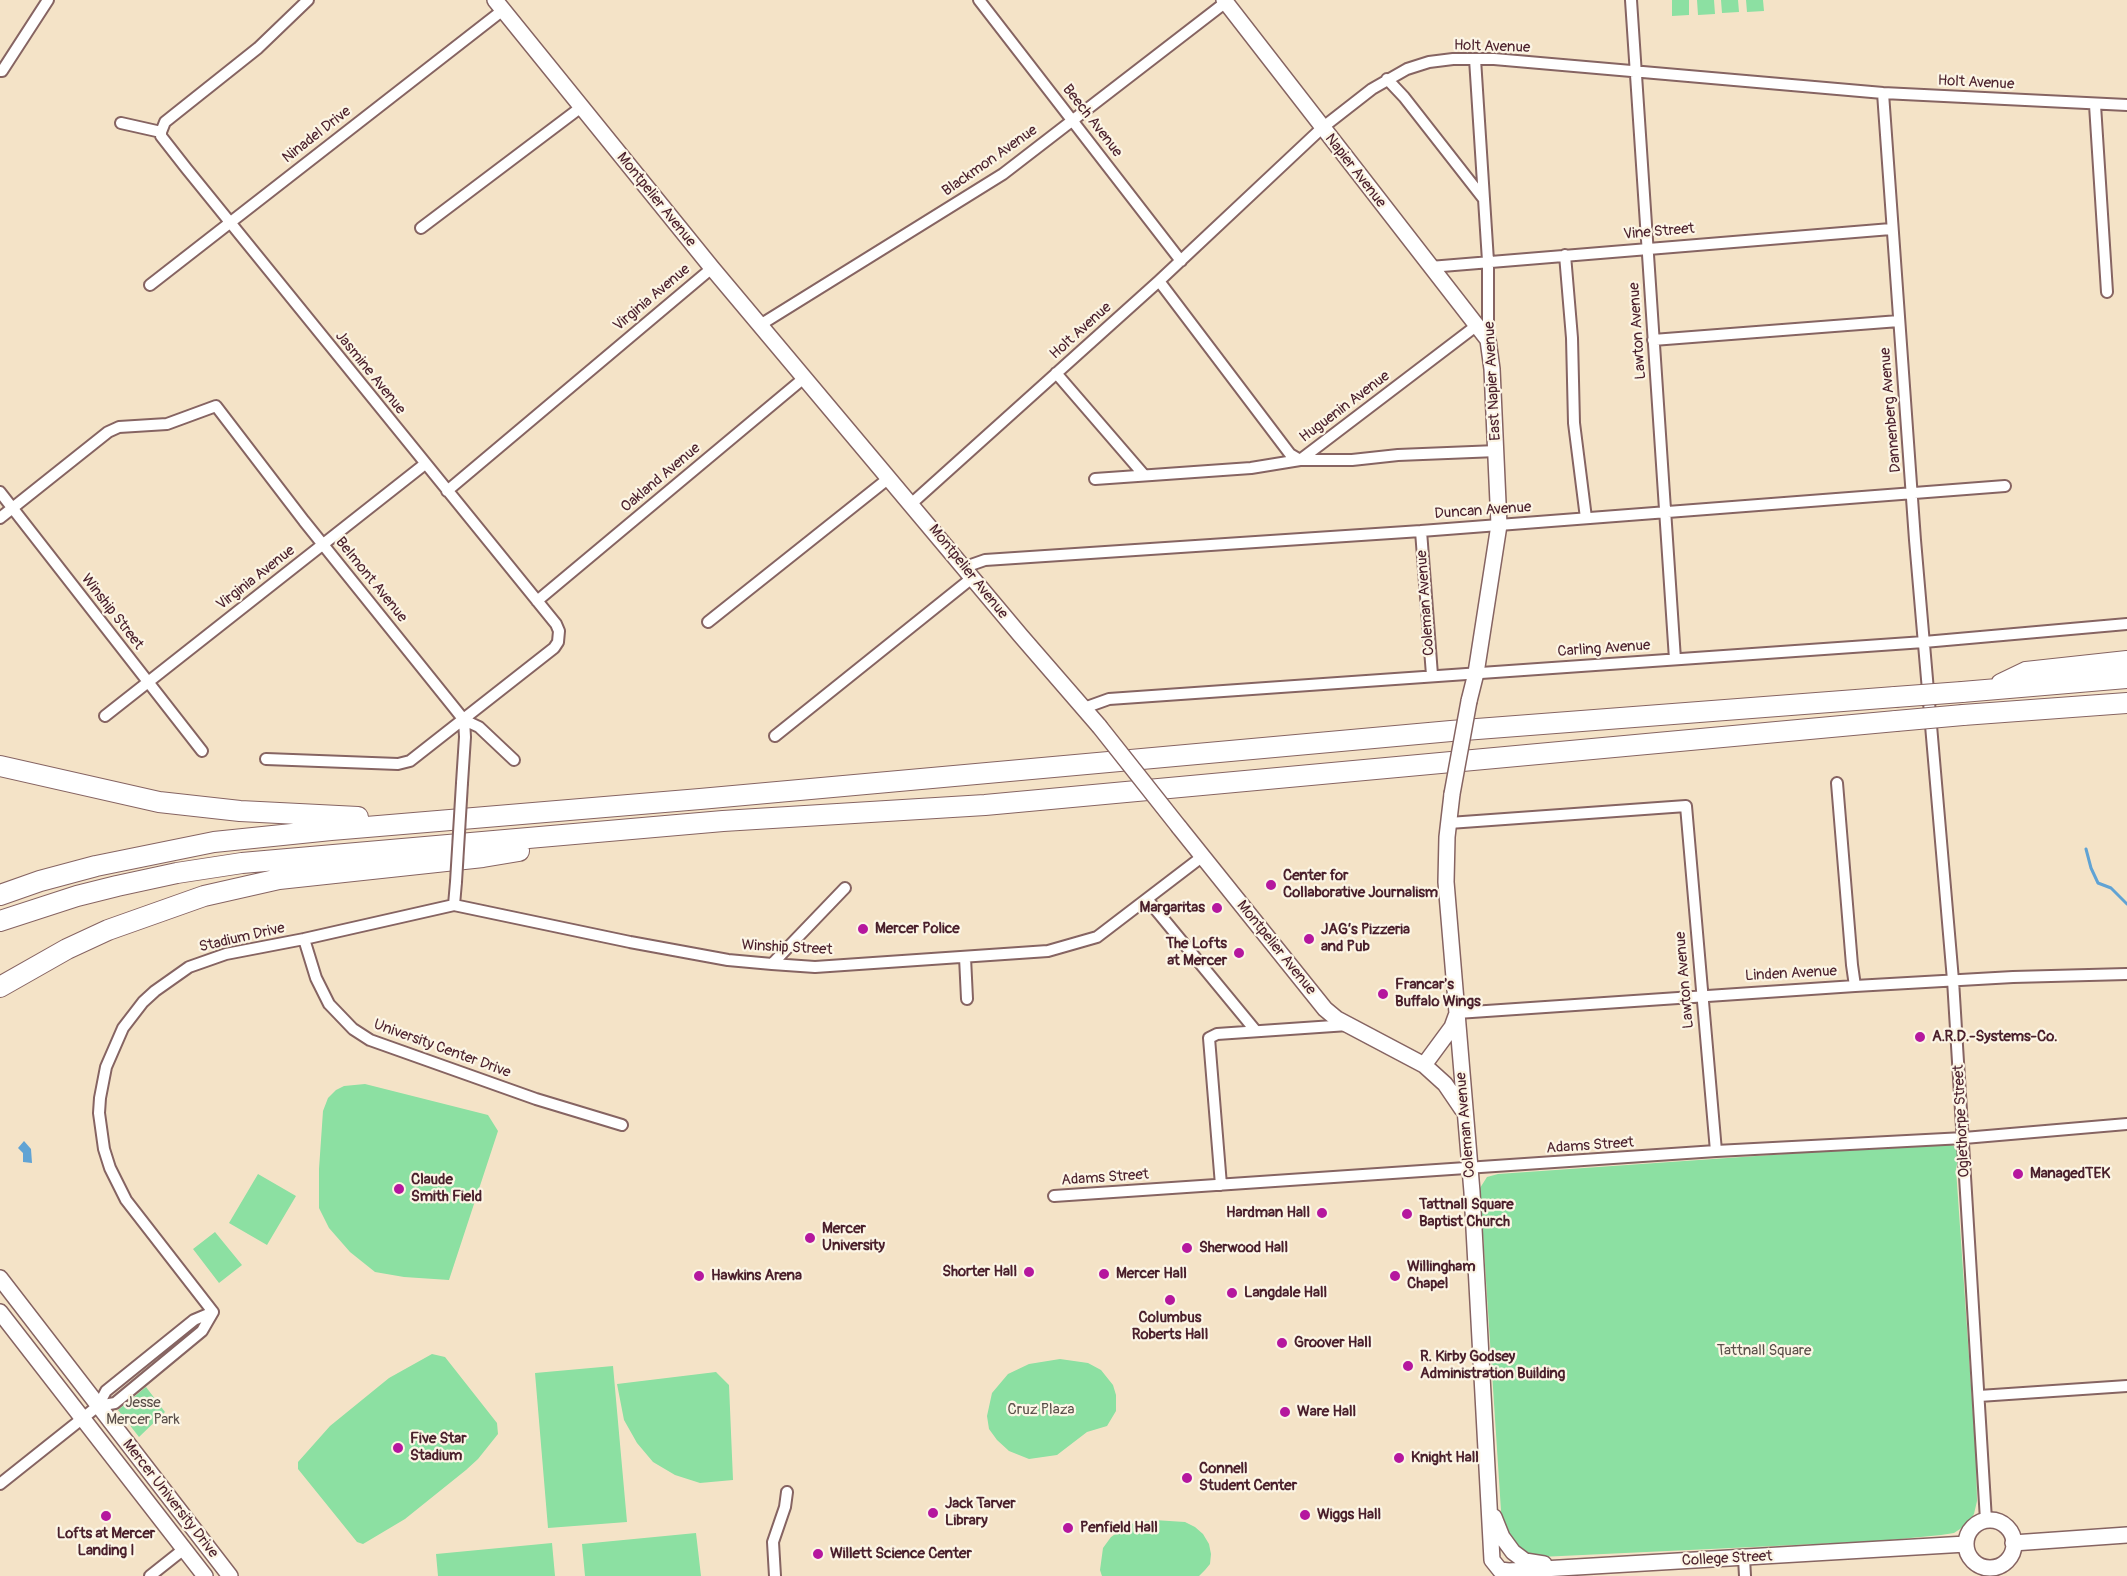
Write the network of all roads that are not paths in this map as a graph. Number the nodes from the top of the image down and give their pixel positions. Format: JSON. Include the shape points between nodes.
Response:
{"nodes":[{"id":1,"x":48,"y":0,"type":"edge"},
{"id":2,"x":308,"y":0,"type":"edge"},
{"id":3,"x":980,"y":0,"type":"edge"},
{"id":4,"x":1631,"y":0,"type":"edge"},
{"id":5,"x":1225,"y":1,"type":"edge"},
{"id":6,"x":499,"y":5,"type":"edge"},
{"id":7,"x":1475,"y":59,"type":"junction"},
{"id":8,"x":0,"y":71,"type":"edge"},
{"id":9,"x":1635,"y":72,"type":"junction"},
{"id":10,"x":1387,"y":79,"type":"junction"},
{"id":11,"x":1883,"y":93,"type":"junction"},
{"id":12,"x":2095,"y":105,"type":"junction"},
{"id":13,"x":2127,"y":105,"type":"edge"},
{"id":14,"x":580,"y":108,"type":"junction"},
{"id":15,"x":1073,"y":121,"type":"junction"},
{"id":16,"x":121,"y":123,"type":"dead end"},
{"id":17,"x":1322,"y":128,"type":"junction"},
{"id":18,"x":161,"y":132,"type":"junction"},
{"id":19,"x":1483,"y":198,"type":"junction"},
{"id":20,"x":230,"y":222,"type":"junction"},
{"id":21,"x":421,"y":228,"type":"dead end"},
{"id":22,"x":1891,"y":229,"type":"junction"},
{"id":23,"x":1647,"y":248,"type":"junction"},
{"id":24,"x":1565,"y":255,"type":"junction"},
{"id":25,"x":1181,"y":261,"type":"junction"},
{"id":26,"x":1488,"y":261,"type":"junction"},
{"id":27,"x":1430,"y":267,"type":"junction"},
{"id":28,"x":712,"y":268,"type":"junction"},
{"id":29,"x":1159,"y":281,"type":"junction"},
{"id":30,"x":150,"y":285,"type":"dead end"},
{"id":31,"x":2107,"y":292,"type":"dead end"},
{"id":32,"x":1899,"y":321,"type":"junction"},
{"id":33,"x":760,"y":325,"type":"junction"},
{"id":34,"x":1476,"y":326,"type":"junction"},
{"id":35,"x":1488,"y":340,"type":"junction"},
{"id":36,"x":1653,"y":340,"type":"junction"},
{"id":37,"x":1056,"y":373,"type":"junction"},
{"id":38,"x":804,"y":378,"type":"junction"},
{"id":39,"x":1497,"y":451,"type":"junction"},
{"id":40,"x":1300,"y":460,"type":"junction"},
{"id":41,"x":425,"y":464,"type":"junction"},
{"id":42,"x":1144,"y":475,"type":"junction"},
{"id":43,"x":889,"y":478,"type":"junction"},
{"id":44,"x":1095,"y":479,"type":"dead end"},
{"id":45,"x":2005,"y":486,"type":"dead end"},
{"id":46,"x":447,"y":491,"type":"junction"},
{"id":47,"x":0,"y":492,"type":"edge"},
{"id":48,"x":1912,"y":494,"type":"junction"},
{"id":49,"x":911,"y":504,"type":"junction"},
{"id":50,"x":13,"y":508,"type":"junction"},
{"id":51,"x":1666,"y":512,"type":"junction"},
{"id":52,"x":0,"y":518,"type":"edge"},
{"id":53,"x":1586,"y":518,"type":"junction"},
{"id":54,"x":1499,"y":525,"type":"junction"},
{"id":55,"x":1421,"y":531,"type":"junction"},
{"id":56,"x":323,"y":544,"type":"junction"},
{"id":57,"x":968,"y":573,"type":"junction"},
{"id":58,"x":537,"y":601,"type":"junction"},
{"id":59,"x":708,"y":622,"type":"dead end"},
{"id":60,"x":2127,"y":624,"type":"edge"},
{"id":61,"x":1924,"y":642,"type":"junction"},
{"id":62,"x":1675,"y":659,"type":"junction"},
{"id":63,"x":2127,"y":661,"type":"edge"},
{"id":64,"x":1476,"y":673,"type":"junction"},
{"id":65,"x":1432,"y":675,"type":"junction"},
{"id":66,"x":2127,"y":678,"type":"edge"},
{"id":67,"x":148,"y":682,"type":"junction"},
{"id":68,"x":1989,"y":689,"type":"junction"},
{"id":69,"x":1468,"y":701,"type":"joint"},
{"id":70,"x":2127,"y":703,"type":"edge"},
{"id":71,"x":1084,"y":708,"type":"junction"},
{"id":72,"x":105,"y":716,"type":"dead end"},
{"id":73,"x":464,"y":720,"type":"junction"},
{"id":74,"x":1932,"y":724,"type":"joint"},
{"id":75,"x":775,"y":736,"type":"dead end"},
{"id":76,"x":202,"y":751,"type":"dead end"},
{"id":77,"x":266,"y":759,"type":"dead end"},
{"id":78,"x":514,"y":760,"type":"dead end"},
{"id":79,"x":0,"y":766,"type":"edge"},
{"id":80,"x":1837,"y":783,"type":"dead end"},
{"id":81,"x":448,"y":820,"type":"junction"},
{"id":82,"x":1449,"y":823,"type":"junction"},
{"id":83,"x":585,"y":834,"type":"junction"},
{"id":84,"x":1203,"y":856,"type":"junction"},
{"id":85,"x":845,"y":888,"type":"dead end"},
{"id":86,"x":0,"y":895,"type":"edge"},
{"id":87,"x":1147,"y":899,"type":"junction"},
{"id":88,"x":454,"y":905,"type":"junction"},
{"id":89,"x":0,"y":921,"type":"edge"},
{"id":90,"x":304,"y":939,"type":"junction"},
{"id":91,"x":965,"y":957,"type":"junction"},
{"id":92,"x":772,"y":964,"type":"junction"},
{"id":93,"x":2127,"y":974,"type":"edge"},
{"id":94,"x":1953,"y":980,"type":"junction"},
{"id":95,"x":1855,"y":986,"type":"junction"},
{"id":96,"x":0,"y":987,"type":"edge"},
{"id":97,"x":1701,"y":996,"type":"junction"},
{"id":98,"x":967,"y":999,"type":"dead end"},
{"id":99,"x":1456,"y":1013,"type":"junction"},
{"id":100,"x":1349,"y":1024,"type":"junction"},
{"id":101,"x":1255,"y":1030,"type":"junction"},
{"id":102,"x":1424,"y":1065,"type":"junction"},
{"id":103,"x":1464,"y":1114,"type":"junction"},
{"id":104,"x":2127,"y":1124,"type":"edge"},
{"id":105,"x":622,"y":1125,"type":"dead end"},
{"id":106,"x":1964,"y":1138,"type":"junction"},
{"id":107,"x":1716,"y":1151,"type":"junction"},
{"id":108,"x":1470,"y":1169,"type":"junction"},
{"id":109,"x":1221,"y":1185,"type":"junction"},
{"id":110,"x":1054,"y":1197,"type":"dead end"},
{"id":111,"x":0,"y":1278,"type":"edge"},
{"id":112,"x":0,"y":1312,"type":"edge"},
{"id":113,"x":2127,"y":1386,"type":"edge"},
{"id":114,"x":1978,"y":1396,"type":"junction"},
{"id":115,"x":98,"y":1406,"type":"junction"},
{"id":116,"x":83,"y":1419,"type":"junction"},
{"id":117,"x":0,"y":1484,"type":"edge"},
{"id":118,"x":787,"y":1492,"type":"dead end"},
{"id":119,"x":1488,"y":1504,"type":"junction"},
{"id":120,"x":1986,"y":1520,"type":"junction"},
{"id":121,"x":2127,"y":1535,"type":"edge"},
{"id":122,"x":2013,"y":1543,"type":"junction"},
{"id":123,"x":1966,"y":1544,"type":"junction"},
{"id":124,"x":184,"y":1549,"type":"junction"},
{"id":125,"x":1744,"y":1558,"type":"junction"},
{"id":126,"x":1492,"y":1560,"type":"junction"},
{"id":127,"x":1571,"y":1567,"type":"junction"},
{"id":128,"x":1990,"y":1572,"type":"edge"},
{"id":129,"x":150,"y":1576,"type":"edge"},
{"id":130,"x":205,"y":1576,"type":"edge"},
{"id":131,"x":230,"y":1576,"type":"edge"},
{"id":132,"x":775,"y":1576,"type":"edge"},
{"id":133,"x":1492,"y":1576,"type":"edge"},
{"id":134,"x":1745,"y":1576,"type":"edge"}],
"edges":[{"from":1,"to":8,"type":"street"},
{"from":2,"to":18,"type":"street","via":[[258,48],[165,122]]},
{"from":3,"to":15,"type":"street","name":"Beech Avenue"},
{"from":4,"to":9,"type":"street","name":"Lawton Avenue"},
{"from":5,"to":15,"type":"street","name":"Blackmon Avenue"},
{"from":5,"to":17,"type":"street","name":"Napier Avenue"},
{"from":6,"to":14,"type":"street","name":"Montpelier Avenue"},
{"from":6,"to":20,"type":"street","name":"Ninadel Drive"},
{"from":7,"to":9,"type":"street","name":"Holt Avenue"},
{"from":7,"to":10,"type":"street","name":"Holt Avenue","via":[[1429,62]]},
{"from":7,"to":19,"type":"street","name":"East Napier Avenue"},
{"from":9,"to":11,"type":"street","name":"Holt Avenue"},
{"from":9,"to":23,"type":"street","name":"Lawton Avenue"},
{"from":10,"to":17,"type":"street","name":"Holt Avenue"},
{"from":10,"to":19,"type":"street"},
{"from":11,"to":12,"type":"street","name":"Holt Avenue"},
{"from":11,"to":22,"type":"street","name":"Dannenberg Avenue"},
{"from":12,"to":13,"type":"street","name":"Holt Avenue"},
{"from":12,"to":31,"type":"street"},
{"from":14,"to":21,"type":"street"},
{"from":14,"to":28,"type":"street","name":"Montpelier Avenue"},
{"from":15,"to":25,"type":"street","name":"Beech Avenue"},
{"from":15,"to":33,"type":"street","name":"Blackmon Avenue","via":[[1002,174]]},
{"from":16,"to":18,"type":"street"},
{"from":17,"to":25,"type":"street","name":"Holt Avenue"},
{"from":17,"to":27,"type":"street","name":"Napier Avenue"},
{"from":18,"to":20,"type":"street","name":"Jasmine Avenue"},
{"from":19,"to":26,"type":"street","name":"East Napier Avenue"},
{"from":20,"to":30,"type":"street","name":"Ninadel Drive"},
{"from":20,"to":41,"type":"street","name":"Jasmine Avenue"},
{"from":22,"to":23,"type":"street","name":"Vine Street"},
{"from":22,"to":32,"type":"street","name":"Dannenberg Avenue"},
{"from":23,"to":24,"type":"street","name":"Vine Street"},
{"from":23,"to":36,"type":"street","name":"Lawton Avenue"},
{"from":24,"to":26,"type":"street","name":"Vine Street"},
{"from":24,"to":53,"type":"street","via":[[1574,423]]},
{"from":25,"to":29,"type":"street","name":"Holt Avenue"},
{"from":26,"to":27,"type":"street","name":"Vine Street"},
{"from":26,"to":35,"type":"street","name":"East Napier Avenue"},
{"from":27,"to":34,"type":"street","name":"Napier Avenue"},
{"from":28,"to":33,"type":"street","name":"Montpelier Avenue"},
{"from":28,"to":46,"type":"street","name":"Virginia Avenue"},
{"from":29,"to":37,"type":"street","name":"Holt Avenue"},
{"from":29,"to":40,"type":"street","via":[[1290,454]]},
{"from":32,"to":36,"type":"street"},
{"from":32,"to":48,"type":"street","name":"Dannenberg Avenue"},
{"from":33,"to":38,"type":"street","name":"Montpelier Avenue"},
{"from":34,"to":35,"type":"street","name":"Napier Avenue"},
{"from":34,"to":40,"type":"street","name":"Huguenin Avenue"},
{"from":35,"to":39,"type":"street","name":"East Napier Avenue"},
{"from":36,"to":51,"type":"street","name":"Lawton Avenue"},
{"from":37,"to":42,"type":"street"},
{"from":37,"to":49,"type":"street","name":"Holt Avenue"},
{"from":38,"to":43,"type":"street","name":"Montpelier Avenue"},
{"from":38,"to":58,"type":"street","name":"Oakland Avenue"},
{"from":39,"to":40,"type":"street"},
{"from":39,"to":54,"type":"street","name":"East Napier Avenue"},
{"from":40,"to":42,"type":"street","name":"Huguenin Avenue","via":[[1251,468]]},
{"from":41,"to":46,"type":"street","name":"Jasmine Avenue"},
{"from":41,"to":56,"type":"street","name":"Virginia Avenue"},
{"from":42,"to":44,"type":"street","name":"Huguenin Avenue"},
{"from":43,"to":49,"type":"street","name":"Montpelier Avenue"},
{"from":43,"to":59,"type":"street"},
{"from":45,"to":48,"type":"street","name":"Duncan Avenue"},
{"from":46,"to":58,"type":"street","name":"Jasmine Avenue"},
{"from":47,"to":50,"type":"street","name":"Winship Street"},
{"from":48,"to":51,"type":"street","name":"Duncan Avenue"},
{"from":48,"to":61,"type":"street","name":"Dannenberg Avenue"},
{"from":49,"to":57,"type":"street","name":"Montpelier Avenue"},
{"from":50,"to":52,"type":"street"},
{"from":50,"to":56,"type":"street","name":"Belmont Avenue","via":[[108,432],[119,427],[167,424],[216,406]]},
{"from":50,"to":67,"type":"street","name":"Winship Street"},
{"from":51,"to":53,"type":"street","name":"Duncan Avenue"},
{"from":51,"to":62,"type":"street","name":"Lawton Avenue"},
{"from":53,"to":54,"type":"street","name":"Duncan Avenue"},
{"from":54,"to":55,"type":"street","name":"Duncan Avenue"},
{"from":54,"to":64,"type":"street","name":"East Napier Avenue"},
{"from":55,"to":57,"type":"street","name":"Duncan Avenue","via":[[985,560]]},
{"from":55,"to":65,"type":"street","name":"Coleman Avenue"},
{"from":56,"to":67,"type":"street","name":"Virginia Avenue"},
{"from":56,"to":73,"type":"street","name":"Belmont Avenue"},
{"from":57,"to":71,"type":"street","name":"Montpelier Avenue"},
{"from":57,"to":75,"type":"street","name":"Duncan Avenue"},
{"from":58,"to":73,"type":"street","name":"Jasmine Avenue","via":[[559,631],[558,642]]},
{"from":60,"to":61,"type":"street","name":"Carling Avenue"},
{"from":61,"to":62,"type":"street","name":"Carling Avenue"},
{"from":61,"to":74,"type":"street","name":"Dannenberg Avenue"},
{"from":62,"to":64,"type":"street","name":"Carling Avenue"},
{"from":63,"to":68,"type":"highway","via":[[2026,672]]},
{"from":64,"to":65,"type":"street","name":"Carling Avenue"},
{"from":64,"to":69,"type":"street","name":"East Napier Avenue"},
{"from":65,"to":71,"type":"street","name":"Carling Avenue","via":[[1108,699]]},
{"from":66,"to":68,"type":"highway"},
{"from":67,"to":72,"type":"street","name":"Virginia Avenue"},
{"from":67,"to":76,"type":"street","name":"Winship Street"},
{"from":68,"to":81,"type":"highway","bridge":true,"via":[[1451,731]]},
{"from":69,"to":82,"type":"street","name":"Coleman Avenue","bridge":true},
{"from":70,"to":83,"type":"highway","bridge":true,"via":[[985,805]]},
{"from":71,"to":84,"type":"street","name":"Montpelier Avenue","bridge":true},
{"from":73,"to":77,"type":"street","via":[[405,763]]},
{"from":73,"to":78,"type":"street","name":"Belmont Avenue","via":[[479,727]]},
{"from":73,"to":88,"type":"street","bridge":true},
{"from":74,"to":94,"type":"street","name":"Oglethorpe Street"},
{"from":79,"to":81,"type":"highway","via":[[141,799],[197,807]]},
{"from":80,"to":95,"type":"street"},
{"from":81,"to":86,"type":"highway","via":[[214,842],[96,866]]},
{"from":82,"to":97,"type":"street","name":"Lawton Avenue","via":[[1686,806]]},
{"from":82,"to":99,"type":"street","name":"Coleman Avenue","via":[[1446,882]]},
{"from":83,"to":89,"type":"highway","via":[[242,863],[107,888]]},
{"from":83,"to":96,"type":"highway","via":[[483,857],[279,879],[214,894],[108,930]]},
{"from":84,"to":87,"type":"street","name":"Winship Street"},
{"from":84,"to":100,"type":"street","name":"Montpelier Avenue","via":[[1325,1009]]},
{"from":85,"to":92,"type":"street"},
{"from":87,"to":91,"type":"street","name":"Winship Street","via":[[1097,937],[1048,951]]},
{"from":87,"to":101,"type":"street"},
{"from":88,"to":90,"type":"street","name":"Stadium Drive"},
{"from":88,"to":92,"type":"street","name":"Winship Street","via":[[630,942]]},
{"from":90,"to":105,"type":"street","name":"University Center Drive","via":[[329,1004],[370,1040]]},
{"from":90,"to":115,"type":"street","name":"Stadium Drive","via":[[226,954],[178,973],[154,991],[120,1035],[106,1067],[100,1098],[107,1159],[126,1200],[213,1312],[194,1320],[106,1391]]},
{"from":91,"to":92,"type":"street","name":"Winship Street","via":[[815,967]]},
{"from":91,"to":98,"type":"street"},
{"from":93,"to":94,"type":"street","name":"Linden Avenue"},
{"from":94,"to":95,"type":"street","name":"Linden Avenue"},
{"from":94,"to":106,"type":"street","name":"Oglethorpe Street"},
{"from":95,"to":97,"type":"street","name":"Linden Avenue"},
{"from":97,"to":99,"type":"street","name":"Linden Avenue"},
{"from":97,"to":107,"type":"street","name":"Lawton Avenue"},
{"from":99,"to":102,"type":"street","via":[[1452,1027]]},
{"from":99,"to":103,"type":"street","name":"Coleman Avenue"},
{"from":100,"to":101,"type":"street"},
{"from":100,"to":102,"type":"street","name":"Montpelier Avenue"},
{"from":101,"to":109,"type":"street","via":[[1209,1038]]},
{"from":102,"to":103,"type":"street","name":"Montpelier Avenue","via":[[1445,1084]]},
{"from":103,"to":108,"type":"street","name":"Coleman Avenue"},
{"from":104,"to":106,"type":"street","name":"Adams Street"},
{"from":106,"to":107,"type":"street","name":"Adams Street"},
{"from":106,"to":114,"type":"street","name":"Oglethorpe Street"},
{"from":107,"to":108,"type":"street","name":"Adams Street"},
{"from":108,"to":109,"type":"street","name":"Adams Street"},
{"from":108,"to":119,"type":"street","name":"Coleman Avenue"},
{"from":109,"to":110,"type":"street","name":"Adams Street"},
{"from":111,"to":115,"type":"street","name":"Mercer University Drive"},
{"from":112,"to":116,"type":"street","name":"Mercer University Drive"},
{"from":113,"to":114,"type":"street"},
{"from":114,"to":120,"type":"street","name":"Oglethorpe Street"},
{"from":115,"to":116,"type":"street","name":"Stadium Drive"},
{"from":115,"to":131,"type":"street","name":"Mercer University Drive"},
{"from":116,"to":117,"type":"street","name":"Stadium Drive"},
{"from":116,"to":124,"type":"street","name":"Mercer University Drive"},
{"from":118,"to":132,"type":"street","via":[[772,1542]]},
{"from":119,"to":126,"type":"street","name":"Coleman Avenue"},
{"from":119,"to":127,"type":"street","via":[[1507,1546],[1519,1557]]},
{"from":120,"to":122,"type":"street","via":[[2003,1524]]},
{"from":120,"to":123,"type":"street","via":[[1973,1527]]},
{"from":121,"to":122,"type":"street"},
{"from":122,"to":128,"type":"street","via":[[2007,1560]]},
{"from":123,"to":125,"type":"street","name":"College Street"},
{"from":123,"to":128,"type":"street","via":[[1972,1560]]},
{"from":124,"to":129,"type":"street"},
{"from":124,"to":130,"type":"street","name":"Mercer University Drive"},
{"from":125,"to":127,"type":"street","name":"College Street"},
{"from":125,"to":134,"type":"street"},
{"from":126,"to":127,"type":"street","name":"College Street","via":[[1500,1570],[1509,1572]]},
{"from":126,"to":133,"type":"street"}]}
